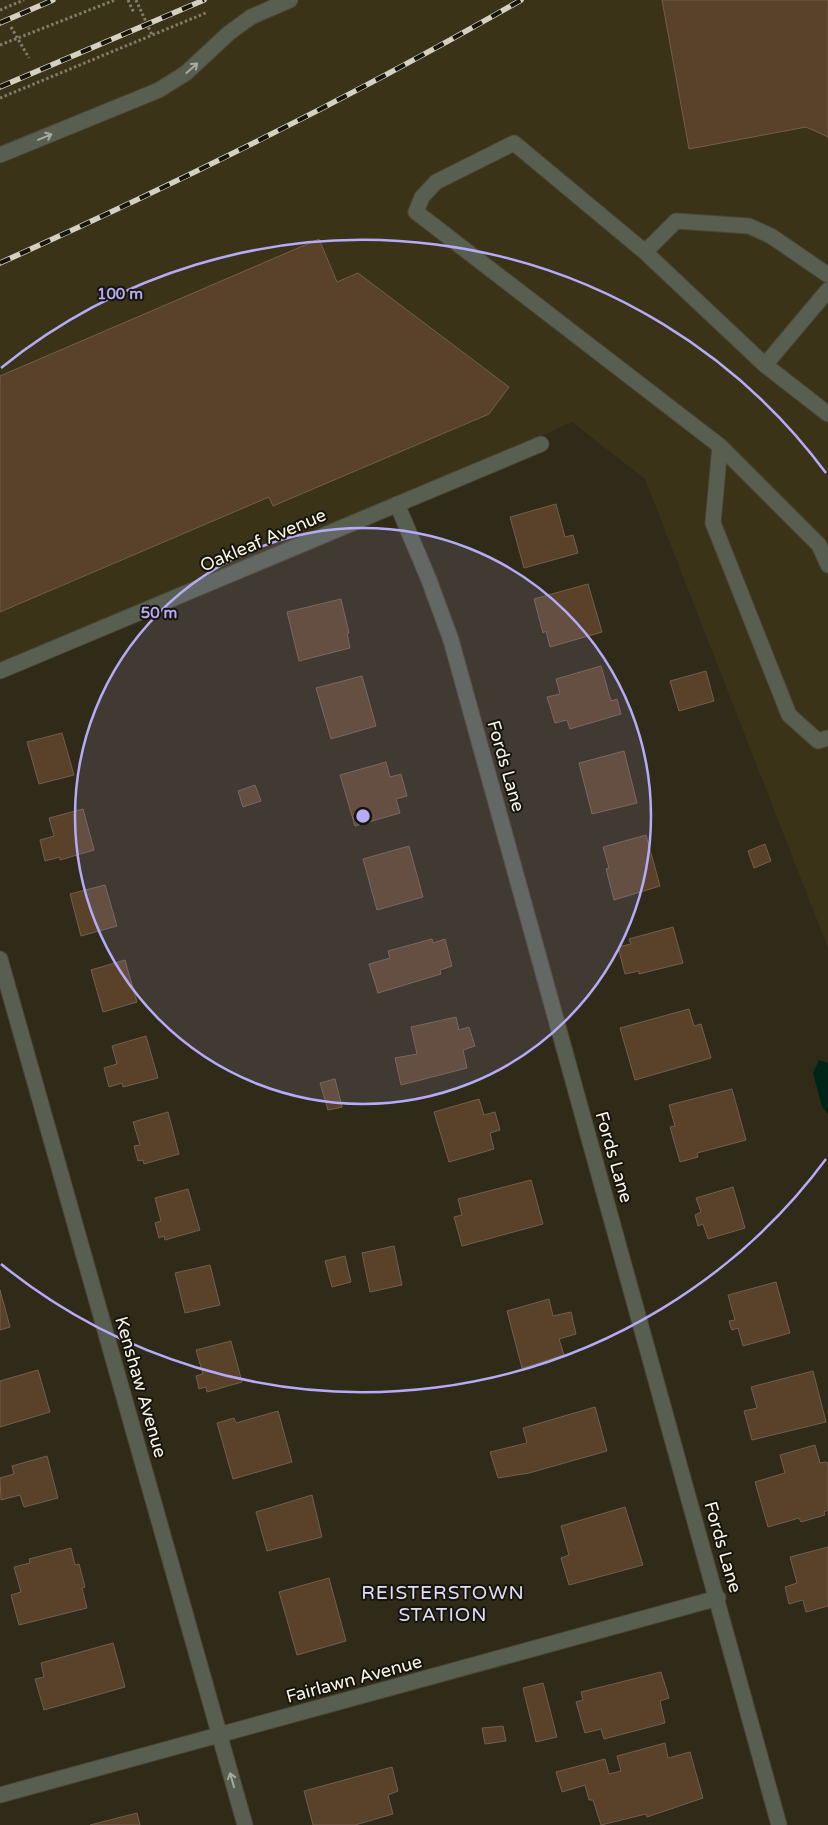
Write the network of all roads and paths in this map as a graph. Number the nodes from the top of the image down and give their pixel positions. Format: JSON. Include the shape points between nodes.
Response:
{"nodes":[{"id":1,"x":24,"y":0,"type":"edge"},
{"id":2,"x":115,"y":0,"type":"edge"},
{"id":3,"x":128,"y":0,"type":"edge"},
{"id":4,"x":136,"y":0,"type":"edge"},
{"id":5,"x":290,"y":0,"type":"edge"},
{"id":6,"x":0,"y":10,"type":"edge"},
{"id":7,"x":214,"y":10,"type":"dead end"},
{"id":8,"x":134,"y":13,"type":"dead end"},
{"id":9,"x":12,"y":27,"type":"dead end"},
{"id":10,"x":152,"y":35,"type":"junction"},
{"id":11,"x":18,"y":38,"type":"junction"},
{"id":12,"x":0,"y":45,"type":"edge"},
{"id":13,"x":29,"y":58,"type":"dead end"},
{"id":14,"x":0,"y":98,"type":"edge"},
{"id":15,"x":0,"y":155,"type":"edge"},
{"id":16,"x":645,"y":252,"type":"junction"},
{"id":17,"x":828,"y":274,"type":"edge"},
{"id":18,"x":828,"y":290,"type":"edge"},
{"id":19,"x":766,"y":365,"type":"junction"},
{"id":20,"x":828,"y":414,"type":"edge"},
{"id":21,"x":541,"y":444,"type":"dead end"},
{"id":22,"x":720,"y":446,"type":"junction"},
{"id":23,"x":397,"y":504,"type":"junction"},
{"id":24,"x":828,"y":565,"type":"edge"},
{"id":25,"x":0,"y":671,"type":"edge"},
{"id":26,"x":828,"y":738,"type":"edge"},
{"id":27,"x":0,"y":959,"type":"edge"},
{"id":28,"x":718,"y":1598,"type":"junction"},
{"id":29,"x":220,"y":1735,"type":"junction"},
{"id":30,"x":0,"y":1795,"type":"edge"},
{"id":31,"x":245,"y":1825,"type":"edge"},
{"id":32,"x":780,"y":1825,"type":"edge"}],
"edges":[{"from":1,"to":6,"type":"path"},
{"from":2,"to":11,"type":"path"},
{"from":3,"to":8,"type":"path"},
{"from":4,"to":10,"type":"path"},
{"from":15,"to":5,"type":"street","one_way":true,"via":[[158,90],[186,74],[250,17]]},
{"from":7,"to":10,"type":"path"},
{"from":9,"to":11,"type":"path"},
{"from":10,"to":14,"type":"path"},
{"from":11,"to":12,"type":"path"},
{"from":11,"to":13,"type":"path"},
{"from":16,"to":17,"type":"street","via":[[676,221],[749,226],[771,236]]},
{"from":16,"to":19,"type":"street"},
{"from":16,"to":22,"type":"street","via":[[514,143],[436,182],[422,197],[416,212]]},
{"from":18,"to":19,"type":"street"},
{"from":19,"to":20,"type":"street"},
{"from":21,"to":23,"type":"street","name":"Oakleaf Avenue"},
{"from":22,"to":24,"type":"street","via":[[819,545]]},
{"from":22,"to":26,"type":"street","via":[[713,523],[789,715],[818,741]]},
{"from":23,"to":25,"type":"street","name":"Oakleaf Avenue"},
{"from":23,"to":28,"type":"street","name":"Fords Lane","via":[[430,580],[451,640]]},
{"from":27,"to":29,"type":"street","name":"Kenshaw Avenue"},
{"from":28,"to":29,"type":"street","name":"Fairlawn Avenue"},
{"from":28,"to":32,"type":"street","name":"Fords Lane"},
{"from":29,"to":30,"type":"street","name":"Fairlawn Avenue"},
{"from":31,"to":29,"type":"street","name":"Kenshaw Avenue","one_way":true}]}
